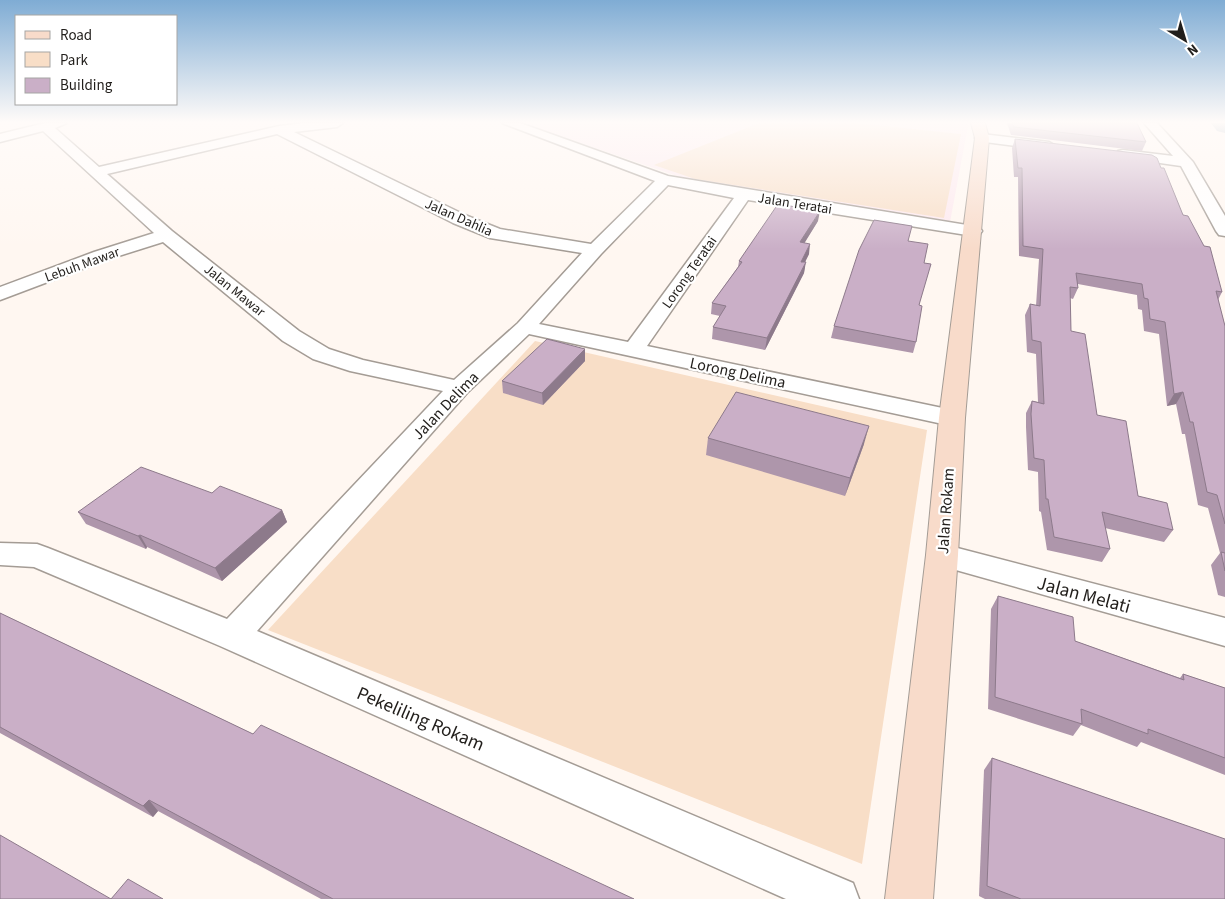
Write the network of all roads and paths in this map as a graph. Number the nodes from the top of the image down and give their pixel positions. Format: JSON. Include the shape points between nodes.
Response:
{"nodes":[{"id":1,"x":89,"y":165,"type":"edge"},
{"id":2,"x":126,"y":165,"type":"edge"},
{"id":3,"x":349,"y":165,"type":"edge"},
{"id":4,"x":624,"y":165,"type":"edge"},
{"id":5,"x":977,"y":165,"type":"edge"},
{"id":6,"x":1188,"y":165,"type":"edge"},
{"id":7,"x":95,"y":172,"type":"junction"},
{"id":8,"x":666,"y":180,"type":"junction"},
{"id":9,"x":744,"y":196,"type":"junction"},
{"id":10,"x":973,"y":231,"type":"junction"},
{"id":11,"x":1225,"y":231,"type":"edge"},
{"id":12,"x":166,"y":235,"type":"junction"},
{"id":13,"x":595,"y":250,"type":"junction"},
{"id":14,"x":0,"y":294,"type":"edge"},
{"id":15,"x":525,"y":327,"type":"junction"},
{"id":16,"x":634,"y":349,"type":"junction"},
{"id":17,"x":459,"y":388,"type":"junction"},
{"id":18,"x":952,"y":418,"type":"junction"},
{"id":19,"x":0,"y":554,"type":"edge"},
{"id":20,"x":942,"y":556,"type":"junction"},
{"id":21,"x":1225,"y":632,"type":"edge"},
{"id":22,"x":232,"y":636,"type":"junction"},
{"id":23,"x":826,"y":897,"type":"edge"},
{"id":24,"x":909,"y":899,"type":"edge"}],
"edges":[{"from":1,"to":7,"type":"street","name":"Jalan Mawar"},
{"from":2,"to":7,"type":"street"},
{"from":3,"to":13,"type":"street","name":"Jalan Dahlia","via":[[496,234]]},
{"from":4,"to":8,"type":"street","name":"Jalan Teratai"},
{"from":5,"to":10,"type":"main road","name":"Jalan Rokam"},
{"from":6,"to":11,"type":"street"},
{"from":7,"to":12,"type":"street","name":"Jalan Mawar"},
{"from":8,"to":9,"type":"street","name":"Jalan Teratai"},
{"from":8,"to":13,"type":"street","name":"Jalan Delima"},
{"from":9,"to":10,"type":"street","name":"Jalan Teratai"},
{"from":9,"to":16,"type":"street","name":"Lorong Teratai"},
{"from":10,"to":18,"type":"main road","name":"Jalan Rokam"},
{"from":12,"to":14,"type":"street","name":"Lebuh Mawar"},
{"from":12,"to":17,"type":"street","name":"Jalan Mawar","via":[[291,336],[321,354],[358,366]]},
{"from":13,"to":15,"type":"street","name":"Jalan Delima"},
{"from":15,"to":16,"type":"street","name":"Lorong Delima"},
{"from":15,"to":17,"type":"street","name":"Jalan Delima"},
{"from":16,"to":18,"type":"street","name":"Lorong Delima"},
{"from":17,"to":22,"type":"street","name":"Jalan Delima"},
{"from":18,"to":20,"type":"main road","name":"Jalan Rokam"},
{"from":19,"to":22,"type":"street","name":"Pekeliling Rokam","via":[[37,556]]},
{"from":20,"to":21,"type":"street","name":"Jalan Melati"},
{"from":20,"to":24,"type":"main road","name":"Jalan Rokam"},
{"from":22,"to":23,"type":"street","name":"Pekeliling Rokam"}]}
